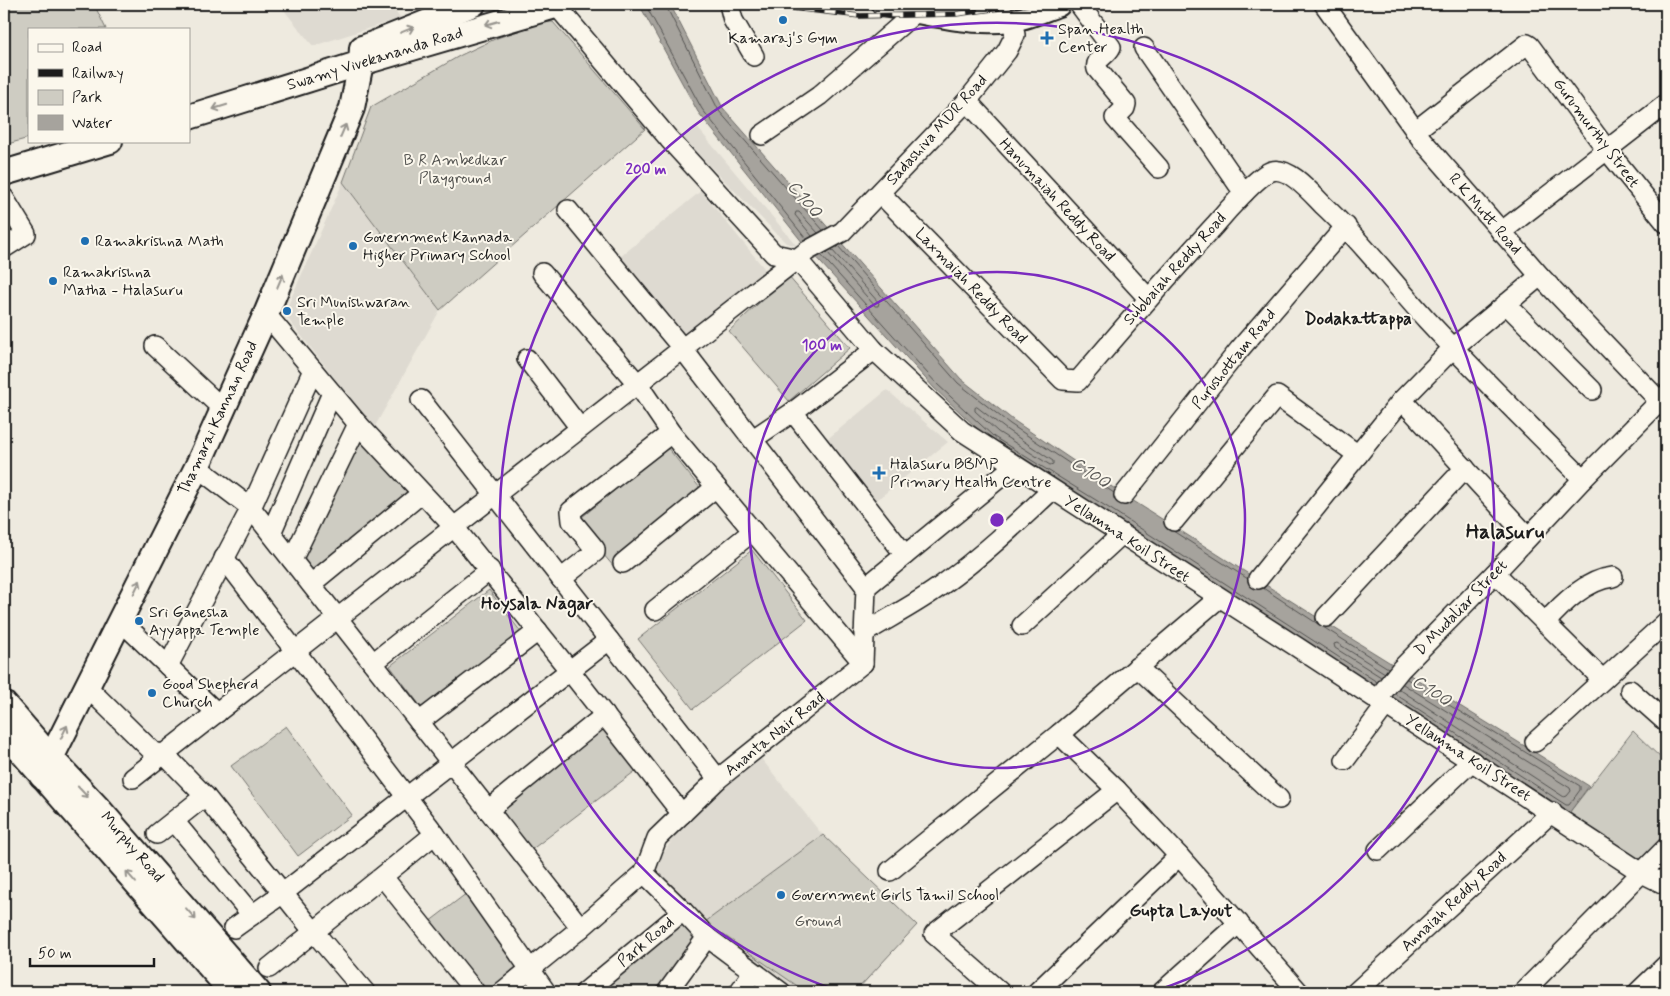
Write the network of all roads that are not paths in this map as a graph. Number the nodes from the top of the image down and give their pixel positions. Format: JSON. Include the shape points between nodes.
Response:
{"nodes":[{"id":1,"x":473,"y":4,"type":"edge"},
{"id":2,"x":557,"y":4,"type":"edge"},
{"id":3,"x":729,"y":4,"type":"edge"},
{"id":4,"x":884,"y":4,"type":"edge"},
{"id":5,"x":1058,"y":4,"type":"edge"},
{"id":6,"x":1079,"y":4,"type":"edge"},
{"id":7,"x":1324,"y":4,"type":"edge"},
{"id":8,"x":917,"y":11,"type":"junction"},
{"id":9,"x":978,"y":12,"type":"edge"},
{"id":10,"x":1012,"y":19,"type":"junction"},
{"id":11,"x":1144,"y":48,"type":"dead end"},
{"id":12,"x":361,"y":55,"type":"junction"},
{"id":13,"x":754,"y":56,"type":"dead end"},
{"id":14,"x":190,"y":100,"type":"edge"},
{"id":15,"x":966,"y":101,"type":"junction"},
{"id":16,"x":1666,"y":104,"type":"edge"},
{"id":17,"x":190,"y":117,"type":"edge"},
{"id":18,"x":1415,"y":131,"type":"junction"},
{"id":19,"x":762,"y":135,"type":"dead end"},
{"id":20,"x":50,"y":142,"type":"edge"},
{"id":21,"x":107,"y":142,"type":"edge"},
{"id":22,"x":1608,"y":150,"type":"junction"},
{"id":23,"x":4,"y":158,"type":"edge"},
{"id":24,"x":1159,"y":168,"type":"dead end"},
{"id":25,"x":4,"y":173,"type":"edge"},
{"id":26,"x":880,"y":193,"type":"junction"},
{"id":27,"x":1244,"y":193,"type":"junction"},
{"id":28,"x":4,"y":198,"type":"edge"},
{"id":29,"x":568,"y":210,"type":"dead end"},
{"id":30,"x":1666,"y":223,"type":"edge"},
{"id":31,"x":1346,"y":226,"type":"junction"},
{"id":32,"x":1501,"y":232,"type":"junction"},
{"id":33,"x":4,"y":248,"type":"edge"},
{"id":34,"x":802,"y":255,"type":"junction"},
{"id":35,"x":542,"y":273,"type":"dead end"},
{"id":36,"x":1540,"y":276,"type":"junction"},
{"id":37,"x":1148,"y":298,"type":"junction"},
{"id":38,"x":1506,"y":304,"type":"junction"},
{"id":39,"x":266,"y":314,"type":"junction"},
{"id":40,"x":155,"y":346,"type":"dead end"},
{"id":41,"x":682,"y":348,"type":"junction"},
{"id":42,"x":1453,"y":348,"type":"junction"},
{"id":43,"x":874,"y":350,"type":"junction"},
{"id":44,"x":527,"y":359,"type":"dead end"},
{"id":45,"x":314,"y":370,"type":"junction"},
{"id":46,"x":1063,"y":380,"type":"joint"},
{"id":47,"x":637,"y":383,"type":"junction"},
{"id":48,"x":1592,"y":390,"type":"dead end"},
{"id":49,"x":332,"y":393,"type":"junction"},
{"id":50,"x":421,"y":400,"type":"dead end"},
{"id":51,"x":1402,"y":400,"type":"junction"},
{"id":52,"x":1664,"y":401,"type":"edge"},
{"id":53,"x":224,"y":410,"type":"junction"},
{"id":54,"x":793,"y":412,"type":"junction"},
{"id":55,"x":358,"y":424,"type":"junction"},
{"id":56,"x":580,"y":428,"type":"junction"},
{"id":57,"x":671,"y":433,"type":"junction"},
{"id":58,"x":753,"y":438,"type":"junction"},
{"id":59,"x":1358,"y":455,"type":"junction"},
{"id":60,"x":1014,"y":466,"type":"junction"},
{"id":61,"x":197,"y":467,"type":"junction"},
{"id":62,"x":1465,"y":468,"type":"junction"},
{"id":63,"x":1582,"y":479,"type":"junction"},
{"id":64,"x":716,"y":487,"type":"junction"},
{"id":65,"x":1052,"y":490,"type":"junction"},
{"id":66,"x":422,"y":492,"type":"junction"},
{"id":67,"x":495,"y":494,"type":"junction"},
{"id":68,"x":1124,"y":495,"type":"dead end"},
{"id":69,"x":251,"y":508,"type":"junction"},
{"id":70,"x":1174,"y":521,"type":"dead end"},
{"id":71,"x":454,"y":527,"type":"junction"},
{"id":72,"x":753,"y":531,"type":"junction"},
{"id":73,"x":271,"y":534,"type":"junction"},
{"id":74,"x":1122,"y":534,"type":"junction"},
{"id":75,"x":1528,"y":537,"type":"junction"},
{"id":76,"x":905,"y":555,"type":"junction"},
{"id":77,"x":224,"y":558,"type":"junction"},
{"id":78,"x":292,"y":560,"type":"junction"},
{"id":79,"x":623,"y":563,"type":"dead end"},
{"id":80,"x":490,"y":570,"type":"junction"},
{"id":81,"x":1495,"y":573,"type":"junction"},
{"id":82,"x":1613,"y":577,"type":"dead end"},
{"id":83,"x":561,"y":579,"type":"junction"},
{"id":84,"x":1258,"y":579,"type":"dead end"},
{"id":85,"x":311,"y":584,"type":"junction"},
{"id":86,"x":866,"y":587,"type":"junction"},
{"id":87,"x":1219,"y":598,"type":"junction"},
{"id":88,"x":655,"y":610,"type":"dead end"},
{"id":89,"x":1326,"y":617,"type":"dead end"},
{"id":90,"x":337,"y":618,"type":"junction"},
{"id":91,"x":120,"y":620,"type":"junction"},
{"id":92,"x":1666,"y":622,"type":"edge"},
{"id":93,"x":1545,"y":623,"type":"junction"},
{"id":94,"x":1022,"y":626,"type":"dead end"},
{"id":95,"x":538,"y":631,"type":"junction"},
{"id":96,"x":864,"y":633,"type":"junction"},
{"id":97,"x":609,"y":640,"type":"junction"},
{"id":98,"x":295,"y":651,"type":"junction"},
{"id":99,"x":373,"y":664,"type":"junction"},
{"id":100,"x":863,"y":664,"type":"junction"},
{"id":101,"x":168,"y":666,"type":"junction"},
{"id":102,"x":1137,"y":667,"type":"junction"},
{"id":103,"x":570,"y":671,"type":"junction"},
{"id":104,"x":1602,"y":679,"type":"junction"},
{"id":105,"x":86,"y":686,"type":"junction"},
{"id":106,"x":1630,"y":690,"type":"dead end"},
{"id":107,"x":1382,"y":699,"type":"junction"},
{"id":108,"x":4,"y":704,"type":"edge"},
{"id":109,"x":217,"y":712,"type":"junction"},
{"id":110,"x":605,"y":715,"type":"junction"},
{"id":111,"x":419,"y":722,"type":"junction"},
{"id":112,"x":1666,"y":722,"type":"edge"},
{"id":113,"x":4,"y":732,"type":"edge"},
{"id":114,"x":1059,"y":734,"type":"junction"},
{"id":115,"x":1535,"y":742,"type":"dead end"},
{"id":116,"x":164,"y":754,"type":"junction"},
{"id":117,"x":1344,"y":760,"type":"dead end"},
{"id":118,"x":1472,"y":761,"type":"junction"},
{"id":119,"x":452,"y":764,"type":"junction"},
{"id":120,"x":47,"y":767,"type":"junction"},
{"id":121,"x":133,"y":778,"type":"dead end"},
{"id":122,"x":718,"y":779,"type":"junction"},
{"id":123,"x":1117,"y":790,"type":"junction"},
{"id":124,"x":204,"y":796,"type":"junction"},
{"id":125,"x":407,"y":797,"type":"junction"},
{"id":126,"x":1280,"y":799,"type":"dead end"},
{"id":127,"x":488,"y":810,"type":"junction"},
{"id":128,"x":1552,"y":812,"type":"junction"},
{"id":129,"x":682,"y":814,"type":"junction"},
{"id":130,"x":174,"y":821,"type":"junction"},
{"id":131,"x":156,"y":834,"type":"dead end"},
{"id":132,"x":435,"y":834,"type":"junction"},
{"id":133,"x":1666,"y":848,"type":"edge"},
{"id":134,"x":1378,"y":850,"type":"dead end"},
{"id":135,"x":1179,"y":856,"type":"junction"},
{"id":136,"x":1646,"y":869,"type":"junction"},
{"id":137,"x":890,"y":871,"type":"dead end"},
{"id":138,"x":644,"y":873,"type":"junction"},
{"id":139,"x":382,"y":877,"type":"junction"},
{"id":140,"x":1666,"y":885,"type":"edge"},
{"id":141,"x":283,"y":894,"type":"junction"},
{"id":142,"x":683,"y":911,"type":"junction"},
{"id":143,"x":252,"y":915,"type":"junction"},
{"id":144,"x":1239,"y":924,"type":"junction"},
{"id":145,"x":234,"y":928,"type":"dead end"},
{"id":146,"x":581,"y":928,"type":"junction"},
{"id":147,"x":314,"y":932,"type":"junction"},
{"id":148,"x":706,"y":937,"type":"junction"},
{"id":149,"x":270,"y":968,"type":"dead end"},
{"id":150,"x":1665,"y":968,"type":"edge"},
{"id":151,"x":530,"y":969,"type":"junction"},
{"id":152,"x":753,"y":972,"type":"junction"},
{"id":153,"x":232,"y":992,"type":"edge"},
{"id":154,"x":258,"y":992,"type":"edge"},
{"id":155,"x":366,"y":992,"type":"edge"},
{"id":156,"x":475,"y":992,"type":"edge"},
{"id":157,"x":502,"y":992,"type":"edge"},
{"id":158,"x":546,"y":992,"type":"edge"},
{"id":159,"x":585,"y":992,"type":"edge"},
{"id":160,"x":667,"y":992,"type":"edge"},
{"id":161,"x":739,"y":992,"type":"edge"},
{"id":162,"x":781,"y":992,"type":"edge"},
{"id":163,"x":1000,"y":992,"type":"edge"},
{"id":164,"x":1036,"y":992,"type":"edge"},
{"id":165,"x":1162,"y":992,"type":"edge"},
{"id":166,"x":1299,"y":992,"type":"edge"},
{"id":167,"x":1356,"y":992,"type":"edge"},
{"id":168,"x":1523,"y":992,"type":"edge"},
{"id":169,"x":1638,"y":992,"type":"edge"}],
"edges":[{"from":12,"to":1,"type":"main road","name":"Swamy Vivekananda Road","one_way":true},
{"from":2,"to":12,"type":"main road","name":"Swamy Vivekananda Road","one_way":true},
{"from":2,"to":34,"type":"street","via":[[669,139],[774,254]]},
{"from":3,"to":13,"type":"street","via":[[733,20]]},
{"from":4,"to":8,"type":"main road"},
{"from":5,"to":10,"type":"main road"},
{"from":6,"to":24,"type":"street","via":[[1111,47],[1096,65],[1126,104],[1115,118]]},
{"from":7,"to":18,"type":"street","name":"R K Mutt Road"},
{"from":8,"to":9,"type":"main road"},
{"from":8,"to":19,"type":"street","via":[[819,96]]},
{"from":9,"to":10,"type":"main road"},
{"from":10,"to":15,"type":"street","name":"Sadashiva MDR Road","via":[[1015,35],[1007,51]]},
{"from":11,"to":27,"type":"street"},
{"from":12,"to":14,"type":"main road","name":"Swamy Vivekananda Road"},
{"from":12,"to":17,"type":"main road","name":"Swamy Vivekananda Road","one_way":true},
{"from":39,"to":12,"type":"main road","name":"Thamarai Kannan Road","one_way":true,"via":[[352,108]]},
{"from":15,"to":26,"type":"street","name":"Sadashiva MDR Road"},
{"from":15,"to":37,"type":"street","name":"Hanumaiah Reddy Road"},
{"from":16,"to":22,"type":"street"},
{"from":18,"to":22,"type":"street","name":"Gurumurthy Street","via":[[1527,44]]},
{"from":18,"to":32,"type":"street","name":"R K Mutt Road"},
{"from":20,"to":23,"type":"main road"},
{"from":21,"to":25,"type":"main road"},
{"from":22,"to":30,"type":"street","name":"Gurumurthy Street"},
{"from":22,"to":32,"type":"street"},
{"from":26,"to":34,"type":"street","name":"Sadashiva MDR Road","via":[[842,232]]},
{"from":26,"to":46,"type":"street","name":"Laxmaiah Reddy Road"},
{"from":27,"to":31,"type":"street","name":"Subbaiah Reddy Road","via":[[1270,171],[1278,170],[1295,178]]},
{"from":27,"to":37,"type":"street","name":"Subbaiah Reddy Road"},
{"from":28,"to":33,"type":"street","via":[[26,234]]},
{"from":29,"to":41,"type":"street"},
{"from":31,"to":42,"type":"street"},
{"from":31,"to":68,"type":"street","name":"Purushottam Road","via":[[1239,350]]},
{"from":32,"to":36,"type":"street","name":"R K Mutt Road"},
{"from":34,"to":41,"type":"street","name":"Sadashiva MDR Road"},
{"from":34,"to":43,"type":"street","name":"Yellamma Koil Street"},
{"from":35,"to":47,"type":"street"},
{"from":36,"to":38,"type":"street"},
{"from":36,"to":52,"type":"street","name":"R K Mutt Road"},
{"from":37,"to":46,"type":"street","name":"Subbaiah Reddy Road","via":[[1078,381]]},
{"from":38,"to":42,"type":"street"},
{"from":38,"to":48,"type":"street"},
{"from":39,"to":45,"type":"street"},
{"from":39,"to":53,"type":"main road","name":"Thamarai Kannan Road"},
{"from":40,"to":53,"type":"street"},
{"from":41,"to":47,"type":"street","name":"Sadashiva MDR Road"},
{"from":41,"to":58,"type":"street"},
{"from":42,"to":51,"type":"street"},
{"from":42,"to":63,"type":"street"},
{"from":43,"to":54,"type":"street"},
{"from":43,"to":60,"type":"street","name":"Yellamma Koil Street","via":[[962,432]]},
{"from":44,"to":56,"type":"street"},
{"from":45,"to":49,"type":"street"},
{"from":45,"to":69,"type":"street"},
{"from":47,"to":56,"type":"street","name":"Sadashiva MDR Road"},
{"from":47,"to":57,"type":"street"},
{"from":49,"to":55,"type":"street"},
{"from":49,"to":73,"type":"street"},
{"from":50,"to":67,"type":"street"},
{"from":51,"to":59,"type":"street"},
{"from":51,"to":62,"type":"street"},
{"from":52,"to":63,"type":"street","name":"D Mudaliar Street"},
{"from":53,"to":61,"type":"main road","name":"Thamarai Kannan Road"},
{"from":54,"to":58,"type":"street"},
{"from":54,"to":76,"type":"street"},
{"from":55,"to":66,"type":"street"},
{"from":55,"to":78,"type":"street"},
{"from":56,"to":67,"type":"street","name":"Sadashiva MDR Road"},
{"from":57,"to":64,"type":"street"},
{"from":57,"to":83,"type":"street","via":[[571,511],[572,521],[593,546],[594,552]]},
{"from":58,"to":86,"type":"street"},
{"from":59,"to":70,"type":"street","via":[[1277,396]]},
{"from":59,"to":84,"type":"street"},
{"from":60,"to":65,"type":"street","name":"Yellamma Koil Street"},
{"from":60,"to":76,"type":"street"},
{"from":61,"to":69,"type":"street"},
{"from":91,"to":61,"type":"main road","name":"Thamarai Kannan Road","one_way":true},
{"from":62,"to":75,"type":"street"},
{"from":62,"to":89,"type":"street"},
{"from":63,"to":75,"type":"street","name":"D Mudaliar Street"},
{"from":64,"to":72,"type":"street"},
{"from":64,"to":79,"type":"street"},
{"from":65,"to":74,"type":"street","name":"Yellamma Koil Street"},
{"from":65,"to":96,"type":"street","via":[[943,584]]},
{"from":66,"to":71,"type":"street"},
{"from":66,"to":85,"type":"street"},
{"from":67,"to":71,"type":"street","name":"Sadashiva MDR Road"},
{"from":67,"to":83,"type":"street"},
{"from":69,"to":73,"type":"street"},
{"from":69,"to":77,"type":"street"},
{"from":71,"to":80,"type":"street"},
{"from":71,"to":90,"type":"street","name":"Sadashiva MDR Road"},
{"from":72,"to":88,"type":"street"},
{"from":72,"to":100,"type":"street"},
{"from":73,"to":78,"type":"street"},
{"from":74,"to":87,"type":"street","name":"Yellamma Koil Street"},
{"from":74,"to":94,"type":"street"},
{"from":75,"to":81,"type":"street","name":"D Mudaliar Street"},
{"from":76,"to":86,"type":"street"},
{"from":77,"to":98,"type":"street"},
{"from":77,"to":101,"type":"street"},
{"from":78,"to":85,"type":"street"},
{"from":80,"to":95,"type":"street"},
{"from":80,"to":99,"type":"street"},
{"from":81,"to":93,"type":"street"},
{"from":81,"to":107,"type":"street","name":"D Mudaliar Street","via":[[1401,669]]},
{"from":82,"to":93,"type":"street","via":[[1584,588],[1562,604]]},
{"from":83,"to":97,"type":"street"},
{"from":85,"to":90,"type":"street"},
{"from":86,"to":96,"type":"street"},
{"from":87,"to":102,"type":"street"},
{"from":87,"to":107,"type":"street","name":"Yellamma Koil Street"},
{"from":90,"to":98,"type":"street","name":"Sadashiva MDR Road"},
{"from":90,"to":99,"type":"street"},
{"from":91,"to":101,"type":"street"},
{"from":91,"to":105,"type":"main road","name":"Thamarai Kannan Road"},
{"from":92,"to":104,"type":"street"},
{"from":93,"to":104,"type":"street"},
{"from":95,"to":103,"type":"street"},
{"from":95,"to":111,"type":"street"},
{"from":96,"to":100,"type":"street"},
{"from":97,"to":103,"type":"street"},
{"from":97,"to":122,"type":"street"},
{"from":98,"to":109,"type":"street","name":"Sadashiva MDR Road"},
{"from":98,"to":125,"type":"street"},
{"from":99,"to":111,"type":"street"},
{"from":100,"to":122,"type":"street","name":"Ananta Nair Road"},
{"from":101,"to":109,"type":"street"},
{"from":102,"to":114,"type":"street"},
{"from":102,"to":126,"type":"street"},
{"from":103,"to":110,"type":"street"},
{"from":103,"to":119,"type":"street"},
{"from":104,"to":115,"type":"street"},
{"from":105,"to":116,"type":"street","via":[[153,752]]},
{"from":120,"to":105,"type":"main road","name":"Thamarai Kannan Road","one_way":true},
{"from":106,"to":112,"type":"street"},
{"from":107,"to":117,"type":"street","name":"D Mudaliar Street"},
{"from":107,"to":118,"type":"street","name":"Yellamma Koil Street"},
{"from":108,"to":120,"type":"main road","name":"Murphy Road"},
{"from":109,"to":116,"type":"street","name":"Sadashiva MDR Road"},
{"from":110,"to":127,"type":"street"},
{"from":110,"to":129,"type":"street"},
{"from":111,"to":119,"type":"street"},
{"from":113,"to":120,"type":"main road","name":"Murphy Road"},
{"from":114,"to":123,"type":"street"},
{"from":114,"to":137,"type":"street"},
{"from":116,"to":121,"type":"street","name":"Sadashiva MDR Road"},
{"from":116,"to":124,"type":"street"},
{"from":118,"to":128,"type":"street","name":"Yellamma Koil Street"},
{"from":118,"to":134,"type":"street"},
{"from":119,"to":125,"type":"street"},
{"from":119,"to":127,"type":"street"},
{"from":153,"to":120,"type":"main road","name":"Murphy Road","one_way":true},
{"from":120,"to":154,"type":"main road","name":"Murphy Road","one_way":true,"via":[[97,807]]},
{"from":122,"to":129,"type":"street","name":"Ananta Nair Road"},
{"from":123,"to":135,"type":"street"},
{"from":123,"to":163,"type":"street","via":[[934,934]]},
{"from":124,"to":130,"type":"street"},
{"from":124,"to":141,"type":"street"},
{"from":125,"to":132,"type":"street"},
{"from":125,"to":141,"type":"street"},
{"from":127,"to":146,"type":"street"},
{"from":128,"to":136,"type":"street","name":"Yellamma Koil Street"},
{"from":128,"to":167,"type":"street","name":"Annaiah Reddy Road"},
{"from":129,"to":138,"type":"street","name":"Ananta Nair Road","via":[[658,838]]},
{"from":130,"to":131,"type":"street"},
{"from":130,"to":143,"type":"street"},
{"from":132,"to":139,"type":"street"},
{"from":132,"to":151,"type":"street"},
{"from":133,"to":136,"type":"street"},
{"from":135,"to":144,"type":"street"},
{"from":135,"to":164,"type":"street"},
{"from":136,"to":140,"type":"street","name":"Yellamma Koil Street"},
{"from":136,"to":168,"type":"street"},
{"from":138,"to":142,"type":"street"},
{"from":138,"to":146,"type":"street","name":"Ananta Nair Road"},
{"from":139,"to":147,"type":"street"},
{"from":139,"to":156,"type":"street"},
{"from":141,"to":143,"type":"street"},
{"from":141,"to":147,"type":"street"},
{"from":142,"to":148,"type":"street"},
{"from":142,"to":159,"type":"street","name":"Park Road"},
{"from":143,"to":145,"type":"street"},
{"from":144,"to":165,"type":"street"},
{"from":144,"to":166,"type":"street"},
{"from":146,"to":151,"type":"street","name":"Ananta Nair Road"},
{"from":147,"to":149,"type":"street"},
{"from":147,"to":155,"type":"street"},
{"from":148,"to":152,"type":"street"},
{"from":148,"to":160,"type":"street"},
{"from":150,"to":169,"type":"street"},
{"from":151,"to":157,"type":"street","name":"Ananta Nair Road"},
{"from":151,"to":158,"type":"street"},
{"from":152,"to":161,"type":"street"},
{"from":152,"to":162,"type":"street"}]}
